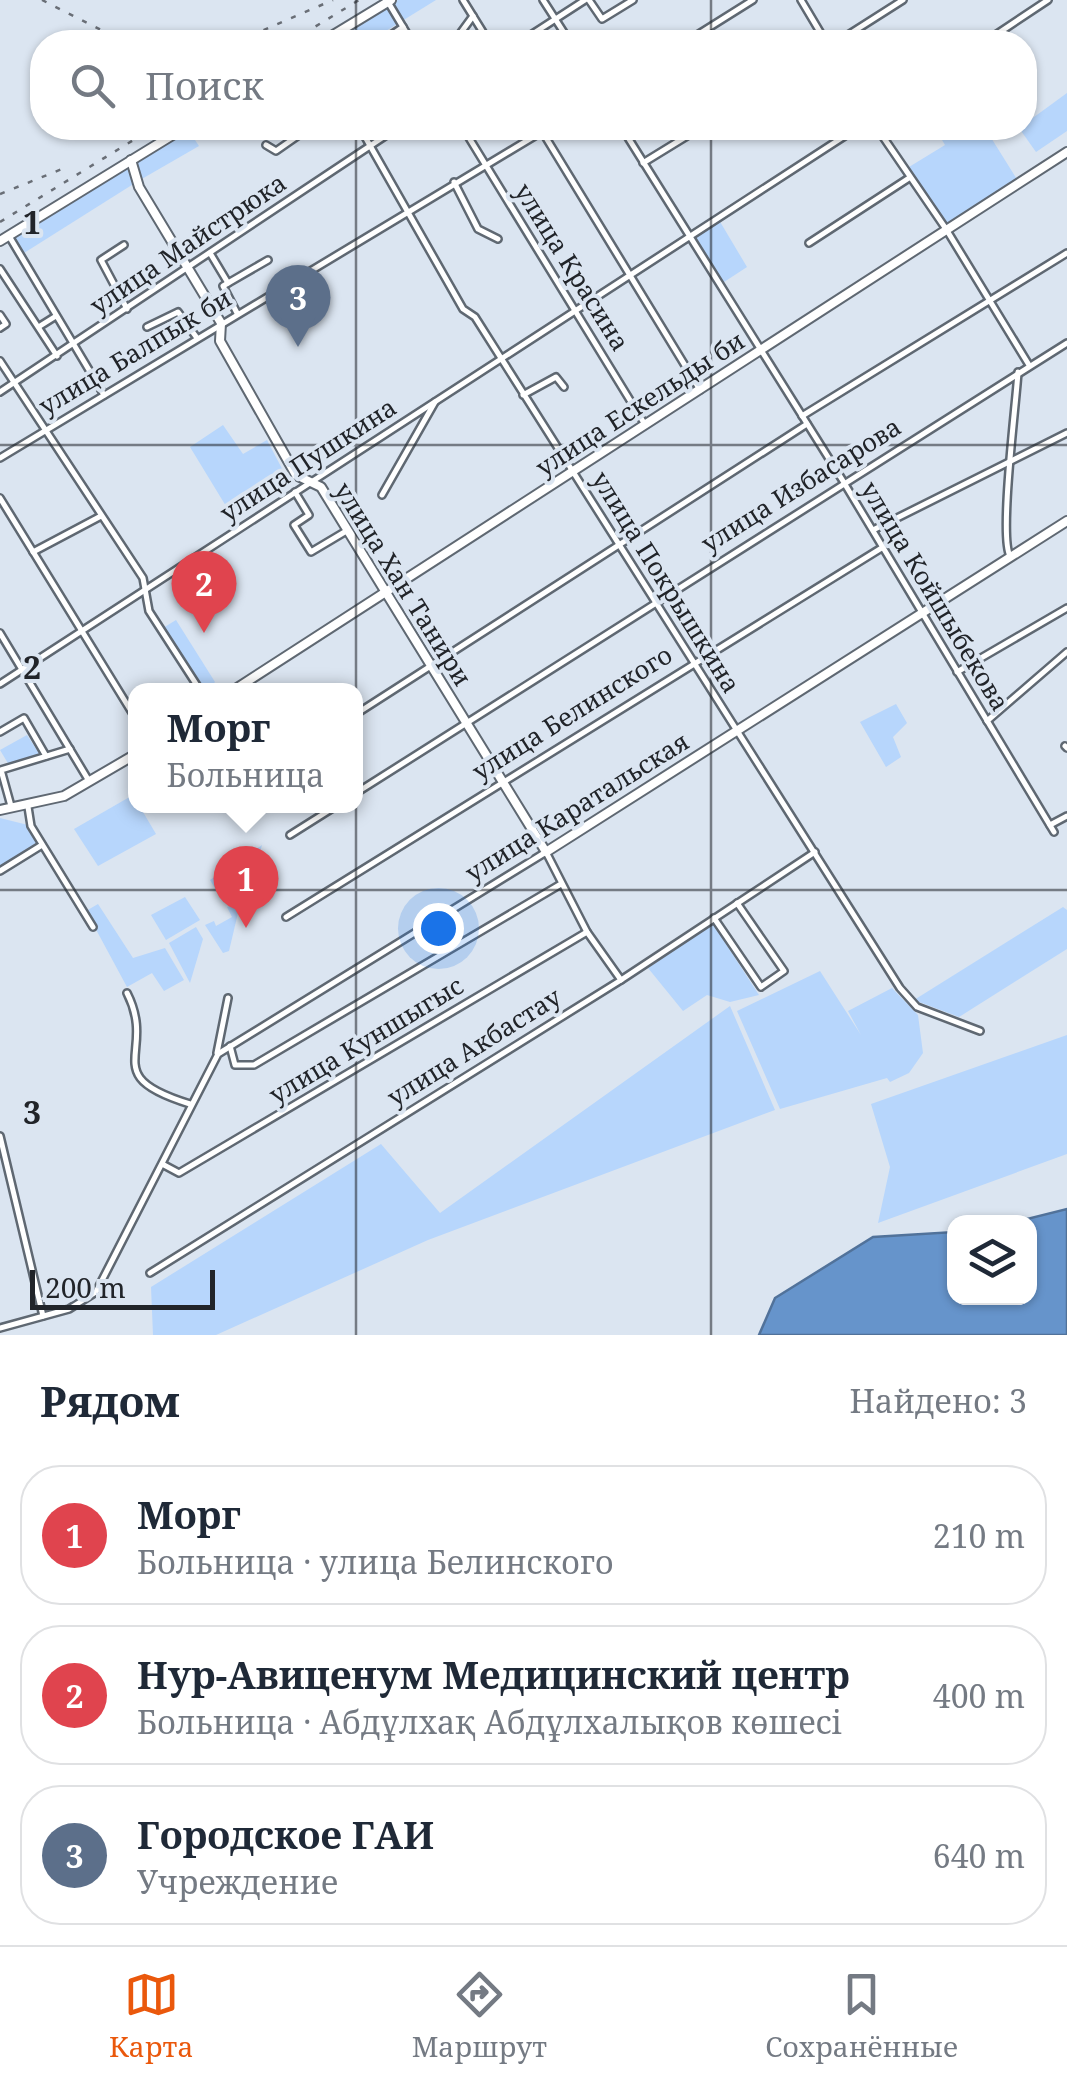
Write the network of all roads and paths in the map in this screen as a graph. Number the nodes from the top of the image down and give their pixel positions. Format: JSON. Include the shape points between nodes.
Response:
{"nodes":[{"id":1,"x":463,"y":0,"type":"edge"},
{"id":2,"x":543,"y":0,"type":"edge"},
{"id":3,"x":587,"y":0,"type":"edge"},
{"id":4,"x":633,"y":0,"type":"edge"},
{"id":5,"x":753,"y":0,"type":"edge"},
{"id":6,"x":801,"y":0,"type":"edge"},
{"id":7,"x":903,"y":0,"type":"edge"},
{"id":8,"x":1048,"y":0,"type":"edge"},
{"id":9,"x":390,"y":1,"type":"edge"},
{"id":10,"x":473,"y":16,"type":"junction"},
{"id":11,"x":555,"y":18,"type":"junction"},
{"id":12,"x":403,"y":28,"type":"joint"},
{"id":13,"x":342,"y":30,"type":"edge"},
{"id":14,"x":400,"y":30,"type":"edge"},
{"id":15,"x":463,"y":30,"type":"edge"},
{"id":16,"x":482,"y":30,"type":"edge"},
{"id":17,"x":538,"y":30,"type":"edge"},
{"id":18,"x":562,"y":30,"type":"edge"},
{"id":19,"x":705,"y":30,"type":"edge"},
{"id":20,"x":819,"y":30,"type":"edge"},
{"id":21,"x":857,"y":30,"type":"edge"},
{"id":22,"x":1002,"y":30,"type":"edge"},
{"id":23,"x":164,"y":140,"type":"edge"},
{"id":24,"x":292,"y":140,"type":"edge"},
{"id":25,"x":367,"y":140,"type":"edge"},
{"id":26,"x":379,"y":140,"type":"edge"},
{"id":27,"x":470,"y":140,"type":"edge"},
{"id":28,"x":525,"y":140,"type":"edge"},
{"id":29,"x":550,"y":140,"type":"edge"},
{"id":30,"x":629,"y":140,"type":"edge"},
{"id":31,"x":680,"y":140,"type":"edge"},
{"id":32,"x":838,"y":140,"type":"edge"},
{"id":33,"x":885,"y":140,"type":"edge"},
{"id":34,"x":266,"y":145,"type":"dead end"},
{"id":35,"x":371,"y":146,"type":"junction"},
{"id":36,"x":1067,"y":152,"type":"edge"},
{"id":37,"x":131,"y":160,"type":"junction"},
{"id":38,"x":643,"y":163,"type":"junction"},
{"id":39,"x":485,"y":164,"type":"junction"},
{"id":40,"x":910,"y":178,"type":"junction"},
{"id":41,"x":454,"y":182,"type":"junction"},
{"id":42,"x":407,"y":208,"type":"junction"},
{"id":43,"x":946,"y":229,"type":"junction"},
{"id":44,"x":9,"y":236,"type":"junction"},
{"id":45,"x":688,"y":237,"type":"junction"},
{"id":46,"x":498,"y":239,"type":"dead end"},
{"id":47,"x":0,"y":241,"type":"edge"},
{"id":48,"x":809,"y":244,"type":"dead end"},
{"id":49,"x":124,"y":245,"type":"dead end"},
{"id":50,"x":210,"y":253,"type":"junction"},
{"id":51,"x":1067,"y":253,"type":"edge"},
{"id":52,"x":268,"y":260,"type":"dead end"},
{"id":53,"x":188,"y":268,"type":"junction"},
{"id":54,"x":0,"y":269,"type":"edge"},
{"id":55,"x":630,"y":275,"type":"junction"},
{"id":56,"x":228,"y":283,"type":"junction"},
{"id":57,"x":992,"y":302,"type":"junction"},
{"id":58,"x":128,"y":310,"type":"junction"},
{"id":59,"x":575,"y":311,"type":"junction"},
{"id":60,"x":237,"y":313,"type":"junction"},
{"id":61,"x":0,"y":314,"type":"edge"},
{"id":62,"x":56,"y":316,"type":"junction"},
{"id":63,"x":221,"y":323,"type":"junction"},
{"id":64,"x":40,"y":326,"type":"junction"},
{"id":65,"x":147,"y":327,"type":"dead end"},
{"id":66,"x":0,"y":328,"type":"edge"},
{"id":67,"x":197,"y":338,"type":"junction"},
{"id":68,"x":1067,"y":343,"type":"edge"},
{"id":69,"x":73,"y":346,"type":"junction"},
{"id":70,"x":760,"y":350,"type":"junction"},
{"id":71,"x":57,"y":356,"type":"junction"},
{"id":72,"x":500,"y":359,"type":"junction"},
{"id":73,"x":0,"y":361,"type":"edge"},
{"id":74,"x":1029,"y":365,"type":"junction"},
{"id":75,"x":1018,"y":372,"type":"junction"},
{"id":76,"x":14,"y":382,"type":"junction"},
{"id":77,"x":564,"y":387,"type":"dead end"},
{"id":78,"x":701,"y":391,"type":"junction"},
{"id":79,"x":0,"y":392,"type":"edge"},
{"id":80,"x":104,"y":394,"type":"junction"},
{"id":81,"x":523,"y":394,"type":"junction"},
{"id":82,"x":436,"y":400,"type":"junction"},
{"id":83,"x":802,"y":416,"type":"junction"},
{"id":84,"x":807,"y":424,"type":"junction"},
{"id":85,"x":646,"y":426,"type":"junction"},
{"id":86,"x":45,"y":431,"type":"junction"},
{"id":87,"x":1067,"y":433,"type":"edge"},
{"id":88,"x":1014,"y":456,"type":"junction"},
{"id":89,"x":0,"y":458,"type":"edge"},
{"id":90,"x":574,"y":471,"type":"junction"},
{"id":91,"x":310,"y":481,"type":"junction"},
{"id":92,"x":843,"y":481,"type":"junction"},
{"id":93,"x":295,"y":492,"type":"junction"},
{"id":94,"x":382,"y":495,"type":"dead end"},
{"id":95,"x":0,"y":498,"type":"edge"},
{"id":96,"x":101,"y":516,"type":"junction"},
{"id":97,"x":1067,"y":521,"type":"edge"},
{"id":98,"x":348,"y":530,"type":"junction"},
{"id":99,"x":872,"y":530,"type":"junction"},
{"id":100,"x":619,"y":542,"type":"junction"},
{"id":101,"x":883,"y":547,"type":"junction"},
{"id":102,"x":33,"y":552,"type":"junction"},
{"id":103,"x":1010,"y":556,"type":"junction"},
{"id":104,"x":386,"y":592,"type":"junction"},
{"id":105,"x":144,"y":593,"type":"junction"},
{"id":106,"x":656,"y":601,"type":"junction"},
{"id":107,"x":1067,"y":608,"type":"edge"},
{"id":108,"x":920,"y":610,"type":"junction"},
{"id":109,"x":81,"y":631,"type":"junction"},
{"id":110,"x":1,"y":635,"type":"edge"},
{"id":111,"x":1067,"y":652,"type":"edge"},
{"id":112,"x":691,"y":663,"type":"junction"},
{"id":113,"x":432,"y":667,"type":"junction"},
{"id":114,"x":22,"y":670,"type":"junction"},
{"id":115,"x":957,"y":672,"type":"junction"},
{"id":116,"x":195,"y":683,"type":"edge"},
{"id":117,"x":245,"y":683,"type":"edge"},
{"id":118,"x":0,"y":684,"type":"edge"},
{"id":119,"x":128,"y":706,"type":"edge"},
{"id":120,"x":363,"y":710,"type":"edge"},
{"id":121,"x":986,"y":720,"type":"junction"},
{"id":122,"x":466,"y":723,"type":"junction"},
{"id":123,"x":735,"y":730,"type":"junction"},
{"id":124,"x":0,"y":732,"type":"edge"},
{"id":125,"x":70,"y":749,"type":"junction"},
{"id":126,"x":46,"y":756,"type":"junction"},
{"id":127,"x":128,"y":759,"type":"edge"},
{"id":128,"x":0,"y":768,"type":"edge"},
{"id":129,"x":502,"y":780,"type":"junction"},
{"id":130,"x":90,"y":784,"type":"junction"},
{"id":131,"x":363,"y":789,"type":"edge"},
{"id":132,"x":28,"y":807,"type":"junction"},
{"id":133,"x":11,"y":809,"type":"junction"},
{"id":134,"x":0,"y":810,"type":"edge"},
{"id":135,"x":325,"y":813,"type":"edge"},
{"id":136,"x":1067,"y":816,"type":"edge"},
{"id":137,"x":290,"y":835,"type":"dead end"},
{"id":138,"x":42,"y":845,"type":"junction"},
{"id":139,"x":546,"y":852,"type":"junction"},
{"id":140,"x":816,"y":852,"type":"junction"},
{"id":141,"x":0,"y":871,"type":"edge"},
{"id":142,"x":562,"y":884,"type":"junction"},
{"id":143,"x":737,"y":903,"type":"junction"},
{"id":144,"x":286,"y":917,"type":"dead end"},
{"id":145,"x":714,"y":918,"type":"junction"},
{"id":146,"x":93,"y":927,"type":"dead end"},
{"id":147,"x":587,"y":932,"type":"junction"},
{"id":148,"x":621,"y":980,"type":"junction"},
{"id":149,"x":126,"y":993,"type":"dead end"},
{"id":150,"x":228,"y":998,"type":"dead end"},
{"id":151,"x":980,"y":1031,"type":"dead end"},
{"id":152,"x":230,"y":1046,"type":"junction"},
{"id":153,"x":216,"y":1056,"type":"junction"},
{"id":154,"x":190,"y":1104,"type":"junction"},
{"id":155,"x":0,"y":1136,"type":"edge"},
{"id":156,"x":164,"y":1165,"type":"junction"},
{"id":157,"x":150,"y":1272,"type":"dead end"},
{"id":158,"x":42,"y":1316,"type":"junction"},
{"id":159,"x":0,"y":1328,"type":"edge"}],
"edges":[{"from":1,"to":10,"type":"street"},
{"from":2,"to":11,"type":"street"},
{"from":3,"to":4,"type":"street","via":[[602,19]]},
{"from":3,"to":11,"type":"street"},
{"from":5,"to":19,"type":"street"},
{"from":6,"to":20,"type":"street"},
{"from":7,"to":21,"type":"street"},
{"from":8,"to":22,"type":"street"},
{"from":9,"to":12,"type":"street"},
{"from":9,"to":13,"type":"street"},
{"from":10,"to":15,"type":"street"},
{"from":10,"to":16,"type":"street"},
{"from":11,"to":17,"type":"street"},
{"from":11,"to":18,"type":"street"},
{"from":12,"to":14,"type":"street"},
{"from":23,"to":37,"type":"street"},
{"from":24,"to":34,"type":"street","via":[[276,151]]},
{"from":25,"to":35,"type":"street","name":"улица Покрышкина"},
{"from":26,"to":35,"type":"street","name":"улица Майстрюка"},
{"from":27,"to":39,"type":"street","name":"улица Красина"},
{"from":28,"to":39,"type":"street","name":"улица Балпык би"},
{"from":29,"to":55,"type":"street"},
{"from":30,"to":38,"type":"street","name":"улица Койшыбекова"},
{"from":31,"to":38,"type":"street"},
{"from":32,"to":45,"type":"street","name":"улица Пушкина"},
{"from":33,"to":40,"type":"street"},
{"from":35,"to":42,"type":"street","name":"улица Покрышкина"},
{"from":35,"to":50,"type":"street","name":"улица Майстрюка"},
{"from":36,"to":43,"type":"street","name":"улица Ескельды би"},
{"from":37,"to":44,"type":"street"},
{"from":37,"to":53,"type":"street","name":"улица Хан Танири","via":[[140,188]]},
{"from":38,"to":45,"type":"street","name":"улица Койшыбекова"},
{"from":39,"to":41,"type":"street","name":"улица Балпык би"},
{"from":39,"to":59,"type":"street","name":"улица Красина"},
{"from":40,"to":43,"type":"street"},
{"from":40,"to":48,"type":"street"},
{"from":41,"to":42,"type":"street","name":"улица Балпык би"},
{"from":41,"to":46,"type":"street","via":[[478,229]]},
{"from":42,"to":60,"type":"street","name":"улица Балпык би"},
{"from":42,"to":72,"type":"street","name":"улица Покрышкина","via":[[463,309]]},
{"from":43,"to":57,"type":"street"},
{"from":43,"to":70,"type":"street","name":"улица Ескельды би"},
{"from":44,"to":47,"type":"street"},
{"from":44,"to":62,"type":"street"},
{"from":45,"to":55,"type":"street","name":"улица Пушкина"},
{"from":45,"to":70,"type":"street","name":"улица Койшыбекова"},
{"from":49,"to":58,"type":"street","via":[[101,260]]},
{"from":50,"to":53,"type":"street","name":"улица Майстрюка"},
{"from":50,"to":56,"type":"street"},
{"from":51,"to":57,"type":"street"},
{"from":52,"to":56,"type":"street"},
{"from":53,"to":58,"type":"street","name":"улица Майстрюка"},
{"from":53,"to":63,"type":"street","name":"улица Хан Танири"},
{"from":54,"to":64,"type":"street"},
{"from":55,"to":59,"type":"street","name":"улица Пушкина"},
{"from":55,"to":78,"type":"street"},
{"from":56,"to":60,"type":"street","via":[[223,286]]},
{"from":57,"to":74,"type":"street"},
{"from":57,"to":83,"type":"street"},
{"from":58,"to":69,"type":"street","name":"улица Майстрюка"},
{"from":59,"to":72,"type":"street","name":"улица Пушкина"},
{"from":59,"to":85,"type":"street","name":"улица Красина"},
{"from":60,"to":63,"type":"street","name":"улица Балпык би"},
{"from":61,"to":66,"type":"street","via":[[6,324]]},
{"from":62,"to":64,"type":"street"},
{"from":62,"to":69,"type":"street"},
{"from":63,"to":67,"type":"street","name":"улица Балпык би"},
{"from":63,"to":91,"type":"street","name":"улица Хан Танири","via":[[220,342],[296,475]]},
{"from":64,"to":71,"type":"street"},
{"from":65,"to":67,"type":"street","via":[[178,312]]},
{"from":67,"to":80,"type":"street","name":"улица Балпык би"},
{"from":68,"to":74,"type":"street","name":"улица Избасарова"},
{"from":69,"to":71,"type":"street","name":"улица Майстрюка"},
{"from":69,"to":80,"type":"street"},
{"from":70,"to":78,"type":"street","name":"улица Ескельды би"},
{"from":70,"to":83,"type":"street","name":"улица Койшыбекова"},
{"from":71,"to":76,"type":"street","name":"улица Майстрюка"},
{"from":72,"to":81,"type":"street","name":"улица Покрышкина"},
{"from":72,"to":82,"type":"street","name":"улица Пушкина"},
{"from":73,"to":76,"type":"street"},
{"from":74,"to":75,"type":"street","name":"улица Избасарова"},
{"from":75,"to":88,"type":"street"},
{"from":75,"to":92,"type":"street","name":"улица Избасарова"},
{"from":76,"to":79,"type":"street","name":"улица Майстрюка"},
{"from":76,"to":86,"type":"street"},
{"from":77,"to":81,"type":"street","via":[[549,377]]},
{"from":78,"to":85,"type":"street","name":"улица Ескельды би"},
{"from":80,"to":86,"type":"street","name":"улица Балпык би"},
{"from":81,"to":90,"type":"street","name":"улица Покрышкина"},
{"from":82,"to":91,"type":"street","name":"улица Пушкина"},
{"from":82,"to":94,"type":"street","name":"улица Пушкина"},
{"from":83,"to":84,"type":"street","name":"улица Койшыбекова"},
{"from":84,"to":92,"type":"street","name":"улица Койшыбекова"},
{"from":84,"to":100,"type":"street"},
{"from":85,"to":90,"type":"street","name":"улица Ескельды би"},
{"from":86,"to":89,"type":"street","name":"улица Балпык би"},
{"from":86,"to":96,"type":"street"},
{"from":87,"to":88,"type":"street"},
{"from":88,"to":99,"type":"street"},
{"from":88,"to":103,"type":"street","via":[[1004,520]]},
{"from":90,"to":100,"type":"street","name":"улица Покрышкина"},
{"from":90,"to":104,"type":"street","name":"улица Ескельды би"},
{"from":91,"to":93,"type":"street","name":"улица Пушкина"},
{"from":91,"to":98,"type":"street","name":"улица Хан Танири","via":[[321,486]]},
{"from":92,"to":99,"type":"street","name":"улица Койшыбекова"},
{"from":92,"to":106,"type":"street","name":"улица Избасарова"},
{"from":93,"to":98,"type":"street","via":[[309,515],[294,525],[311,552]]},
{"from":93,"to":105,"type":"street","name":"улица Пушкина"},
{"from":95,"to":102,"type":"street"},
{"from":96,"to":102,"type":"street"},
{"from":96,"to":105,"type":"street","via":[[142,578]]},
{"from":97,"to":103,"type":"street","name":"улица Каратальская"},
{"from":98,"to":104,"type":"street","name":"улица Хан Танири"},
{"from":99,"to":101,"type":"street","name":"улица Койшыбекова"},
{"from":100,"to":106,"type":"street","name":"улица Покрышкина"},
{"from":100,"to":113,"type":"street"},
{"from":101,"to":108,"type":"street","name":"улица Койшыбекова"},
{"from":101,"to":112,"type":"street","name":"улица Белинского"},
{"from":102,"to":109,"type":"street"},
{"from":103,"to":108,"type":"street","name":"улица Каратальская"},
{"from":104,"to":113,"type":"street","name":"улица Хан Танири"},
{"from":104,"to":117,"type":"street","name":"улица Ескельды би"},
{"from":105,"to":109,"type":"street","name":"улица Пушкина"},
{"from":105,"to":116,"type":"street"},
{"from":106,"to":112,"type":"street","name":"улица Покрышкина"},
{"from":106,"to":122,"type":"street","name":"улица Избасарова"},
{"from":107,"to":115,"type":"street"},
{"from":108,"to":115,"type":"street","name":"улица Койшыбекова"},
{"from":108,"to":123,"type":"street","name":"улица Каратальская"},
{"from":109,"to":114,"type":"street","name":"улица Пушкина"},
{"from":109,"to":119,"type":"street"},
{"from":110,"to":114,"type":"street"},
{"from":111,"to":121,"type":"street"},
{"from":112,"to":123,"type":"street","name":"улица Покрышкина"},
{"from":112,"to":129,"type":"street","name":"улица Белинского"},
{"from":113,"to":120,"type":"street"},
{"from":113,"to":122,"type":"street","name":"улица Хан Танири"},
{"from":114,"to":118,"type":"street","name":"улица Пушкина"},
{"from":114,"to":125,"type":"street"},
{"from":115,"to":121,"type":"street","name":"улица Койшыбекова"},
{"from":121,"to":136,"type":"street","name":"улица Койшыбекова","via":[[1052,828]]},
{"from":122,"to":129,"type":"street","name":"улица Хан Танири"},
{"from":122,"to":131,"type":"street","name":"улица Избасарова"},
{"from":123,"to":139,"type":"street","name":"улица Каратальская"},
{"from":123,"to":140,"type":"street","name":"улица Покрышкина"},
{"from":124,"to":126,"type":"street","via":[[24,718]]},
{"from":125,"to":126,"type":"street"},
{"from":125,"to":130,"type":"street"},
{"from":126,"to":128,"type":"street"},
{"from":127,"to":130,"type":"street"},
{"from":128,"to":133,"type":"street"},
{"from":129,"to":139,"type":"street","name":"улица Хан Танири"},
{"from":129,"to":144,"type":"street","name":"улица Белинского"},
{"from":130,"to":132,"type":"street"},
{"from":132,"to":133,"type":"street"},
{"from":132,"to":138,"type":"street"},
{"from":133,"to":134,"type":"street"},
{"from":135,"to":137,"type":"street"},
{"from":138,"to":141,"type":"street"},
{"from":138,"to":146,"type":"street"},
{"from":139,"to":142,"type":"street","name":"улица Хан Танири"},
{"from":139,"to":152,"type":"street","name":"улица Каратальская"},
{"from":140,"to":143,"type":"street","name":"улица Акбастау"},
{"from":140,"to":151,"type":"street","name":"улица Покрышкина","via":[[917,1008]]},
{"from":142,"to":147,"type":"street","name":"улица Хан Танири"},
{"from":142,"to":152,"type":"street","via":[[254,1065],[235,1065]]},
{"from":143,"to":145,"type":"street","name":"улица Акбастау"},
{"from":143,"to":145,"type":"street","via":[[784,970],[761,987]]},
{"from":145,"to":148,"type":"street","name":"улица Акбастау"},
{"from":147,"to":148,"type":"street","name":"улица Хан Танири"},
{"from":147,"to":156,"type":"street","name":"улица Куншыгыс","via":[[179,1173]]},
{"from":148,"to":157,"type":"street","name":"улица Акбастау"},
{"from":149,"to":154,"type":"street","via":[[135,1010],[134,1071],[141,1083]]},
{"from":150,"to":153,"type":"street"},
{"from":152,"to":153,"type":"street","name":"улица Каратальская"},
{"from":153,"to":154,"type":"street","name":"улица Каратальская"},
{"from":154,"to":156,"type":"street","name":"улица Каратальская"},
{"from":155,"to":158,"type":"street"},
{"from":156,"to":158,"type":"street","name":"улица Каратальская","via":[[96,1292]]},
{"from":158,"to":159,"type":"street","name":"улица Каратальская"}]}
